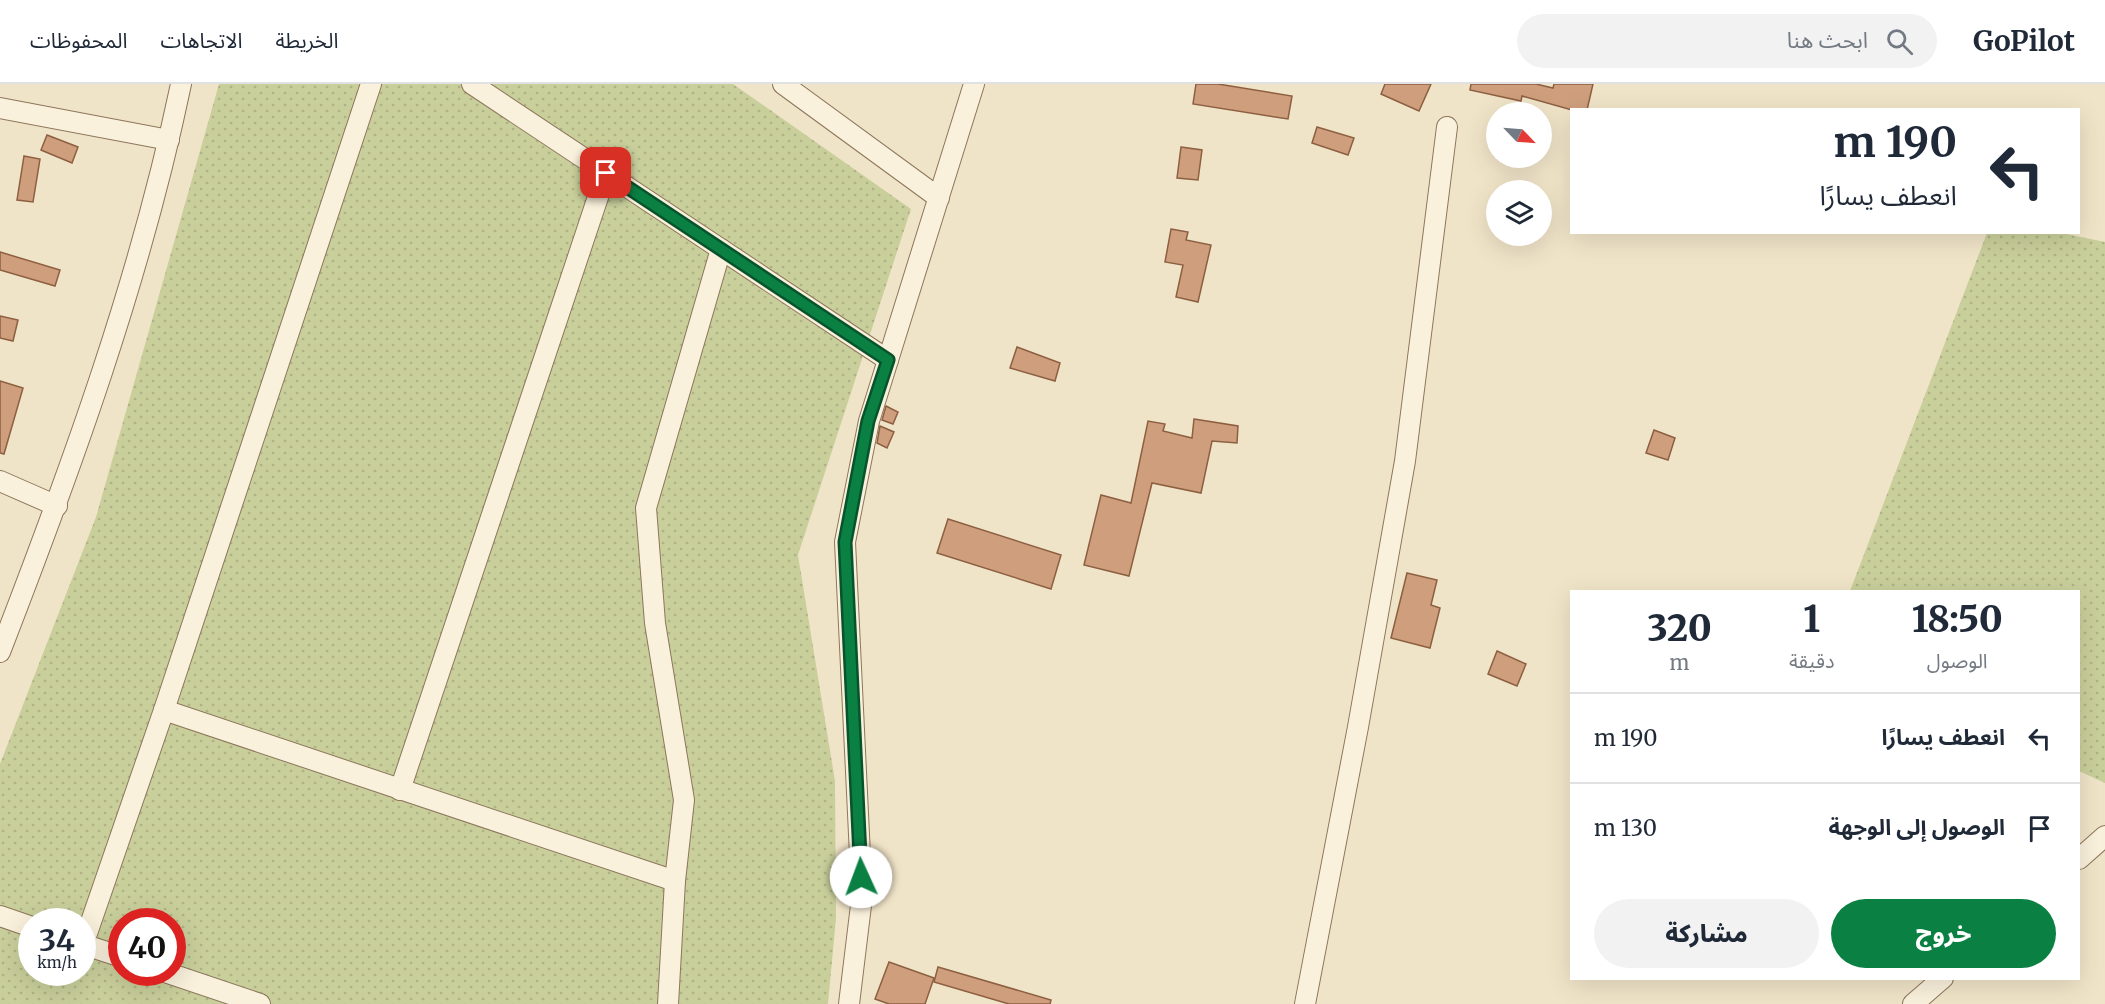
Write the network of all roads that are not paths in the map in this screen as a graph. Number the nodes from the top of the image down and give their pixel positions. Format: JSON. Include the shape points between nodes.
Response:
{"nodes":[{"id":1,"x":181,"y":84,"type":"edge"},
{"id":2,"x":371,"y":84,"type":"edge"},
{"id":3,"x":472,"y":84,"type":"edge"},
{"id":4,"x":783,"y":84,"type":"edge"},
{"id":5,"x":974,"y":84,"type":"edge"},
{"id":6,"x":0,"y":108,"type":"edge"},
{"id":7,"x":1447,"y":127,"type":"dead end"},
{"id":8,"x":169,"y":140,"type":"junction"},
{"id":9,"x":606,"y":173,"type":"junction"},
{"id":10,"x":939,"y":198,"type":"junction"},
{"id":11,"x":721,"y":249,"type":"junction"},
{"id":12,"x":888,"y":360,"type":"junction"},
{"id":13,"x":0,"y":481,"type":"edge"},
{"id":14,"x":57,"y":506,"type":"junction"},
{"id":15,"x":0,"y":652,"type":"edge"},
{"id":16,"x":164,"y":710,"type":"junction"},
{"id":17,"x":400,"y":790,"type":"junction"},
{"id":18,"x":2105,"y":836,"type":"edge"},
{"id":19,"x":2080,"y":858,"type":"edge"},
{"id":20,"x":675,"y":881,"type":"junction"},
{"id":21,"x":95,"y":908,"type":"edge"},
{"id":22,"x":0,"y":916,"type":"edge"},
{"id":23,"x":18,"y":922,"type":"edge"},
{"id":24,"x":186,"y":979,"type":"edge"},
{"id":25,"x":1941,"y":980,"type":"edge"},
{"id":26,"x":260,"y":1004,"type":"edge"},
{"id":27,"x":668,"y":1004,"type":"edge"},
{"id":28,"x":849,"y":1004,"type":"edge"},
{"id":29,"x":1305,"y":1004,"type":"edge"},
{"id":30,"x":1913,"y":1004,"type":"edge"}],
"edges":[{"from":1,"to":8,"type":"street"},
{"from":2,"to":16,"type":"street"},
{"from":3,"to":9,"type":"street"},
{"from":4,"to":10,"type":"street"},
{"from":5,"to":10,"type":"street"},
{"from":6,"to":8,"type":"street"},
{"from":7,"to":29,"type":"street","via":[[1405,461]]},
{"from":8,"to":14,"type":"street","via":[[117,333]]},
{"from":9,"to":11,"type":"street"},
{"from":9,"to":17,"type":"street"},
{"from":10,"to":12,"type":"street"},
{"from":11,"to":12,"type":"street"},
{"from":11,"to":20,"type":"street","via":[[646,508],[655,623],[684,800]]},
{"from":12,"to":28,"type":"street","via":[[868,421],[845,542],[862,897]]},
{"from":13,"to":14,"type":"street"},
{"from":14,"to":15,"type":"street"},
{"from":16,"to":17,"type":"street"},
{"from":16,"to":21,"type":"street"},
{"from":17,"to":20,"type":"street"},
{"from":18,"to":19,"type":"street"},
{"from":20,"to":27,"type":"street"},
{"from":22,"to":23,"type":"street"},
{"from":24,"to":26,"type":"street"},
{"from":25,"to":30,"type":"street"}]}
